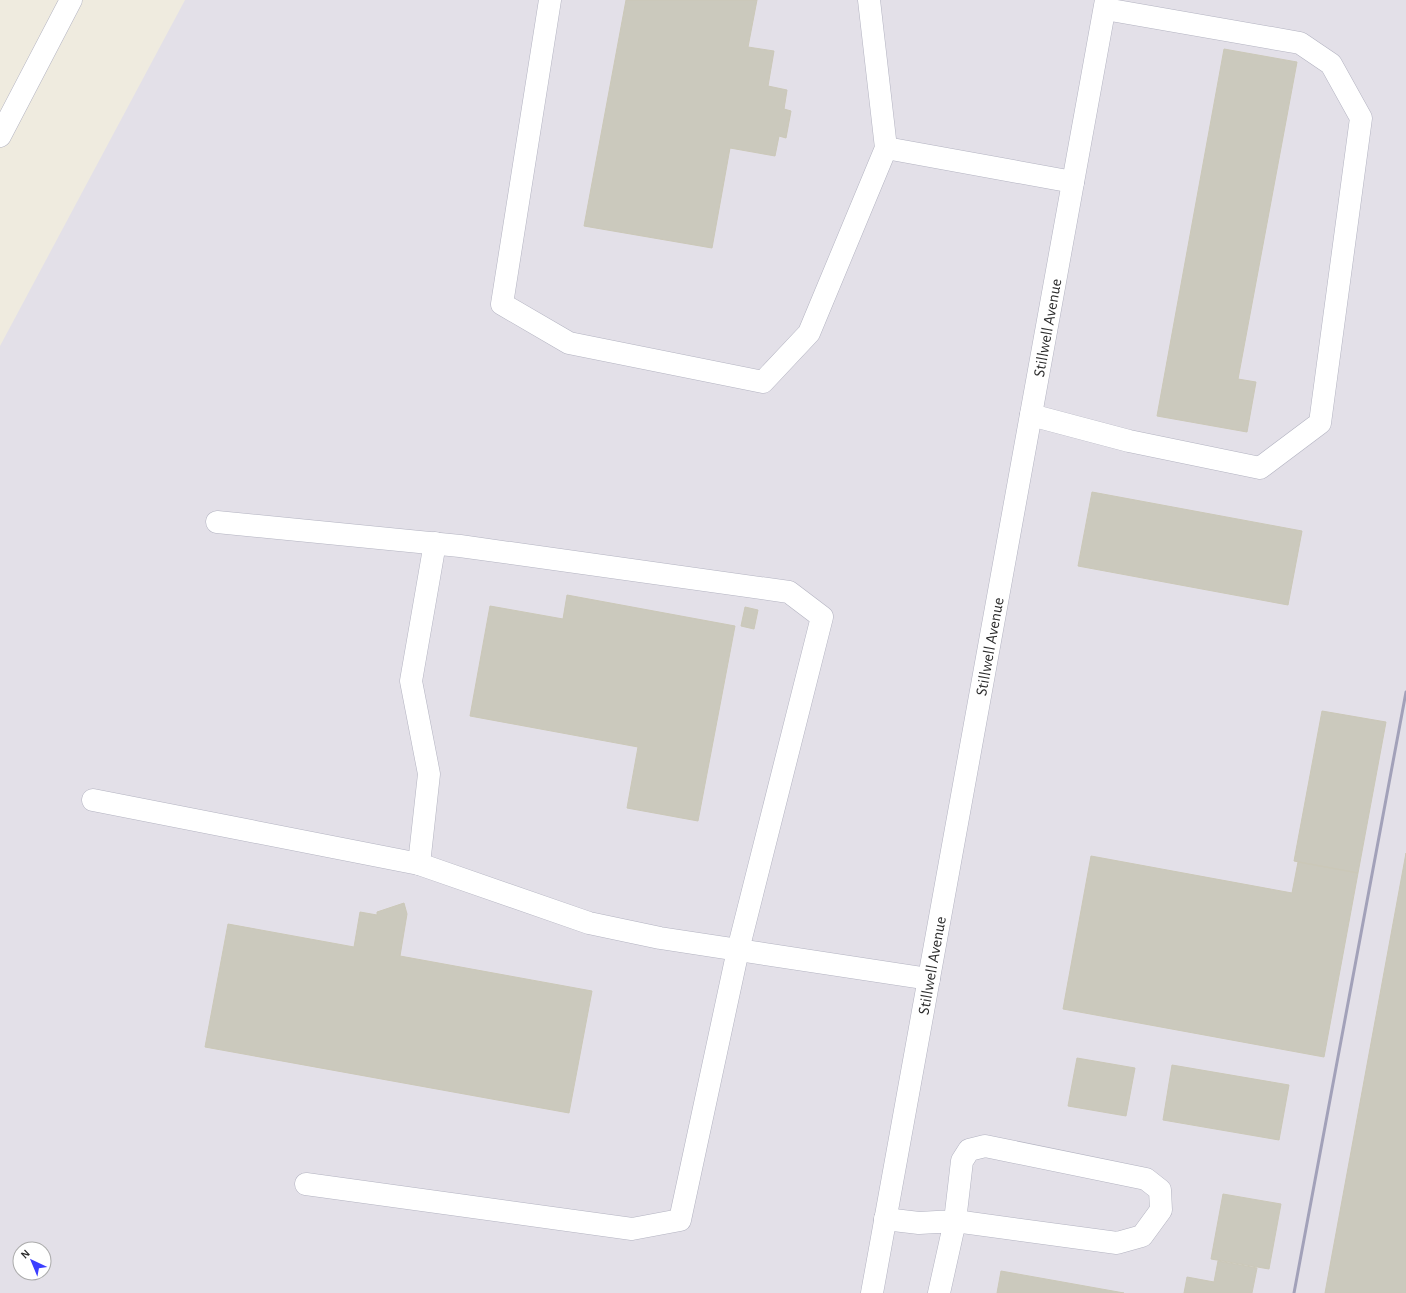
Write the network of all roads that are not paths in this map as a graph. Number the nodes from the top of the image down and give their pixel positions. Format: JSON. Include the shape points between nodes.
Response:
{"nodes":[{"id":1,"x":71,"y":0,"type":"edge"},
{"id":2,"x":550,"y":0,"type":"edge"},
{"id":3,"x":870,"y":0,"type":"edge"},
{"id":4,"x":1105,"y":4,"type":"edge"},
{"id":5,"x":0,"y":136,"type":"edge"},
{"id":6,"x":886,"y":148,"type":"junction"},
{"id":7,"x":1073,"y":182,"type":"junction"},
{"id":8,"x":1031,"y":415,"type":"junction"},
{"id":9,"x":217,"y":522,"type":"dead end"},
{"id":10,"x":435,"y":543,"type":"junction"},
{"id":11,"x":93,"y":800,"type":"dead end"},
{"id":12,"x":419,"y":864,"type":"junction"},
{"id":13,"x":738,"y":950,"type":"junction"},
{"id":14,"x":929,"y":979,"type":"junction"},
{"id":15,"x":306,"y":1184,"type":"dead end"},
{"id":16,"x":885,"y":1219,"type":"junction"},
{"id":17,"x":955,"y":1221,"type":"junction"},
{"id":18,"x":872,"y":1293,"type":"edge"},
{"id":19,"x":939,"y":1293,"type":"edge"}],
"edges":[{"from":1,"to":5,"type":"street"},
{"from":2,"to":6,"type":"street","via":[[502,304],[570,343],[763,382],[809,333]]},
{"from":3,"to":6,"type":"street"},
{"from":4,"to":7,"type":"street","name":"Stillwell Avenue"},
{"from":4,"to":8,"type":"street","via":[[1300,43],[1331,64],[1361,118],[1320,423],[1260,468],[1129,441]]},
{"from":6,"to":7,"type":"street"},
{"from":7,"to":8,"type":"street","name":"Stillwell Avenue"},
{"from":8,"to":14,"type":"street","name":"Stillwell Avenue"},
{"from":9,"to":10,"type":"street"},
{"from":10,"to":12,"type":"street","via":[[411,681],[429,774]]},
{"from":10,"to":13,"type":"street","via":[[789,592],[822,617]]},
{"from":11,"to":12,"type":"street"},
{"from":12,"to":13,"type":"street","via":[[589,923],[660,938]]},
{"from":13,"to":14,"type":"street"},
{"from":13,"to":15,"type":"street","via":[[680,1220],[632,1228]]},
{"from":14,"to":16,"type":"street","name":"Stillwell Avenue"},
{"from":16,"to":17,"type":"street","via":[[919,1223]]},
{"from":16,"to":18,"type":"street","name":"Stillwell Avenue"},
{"from":17,"to":17,"type":"street","via":[[1117,1243],[1142,1236],[1161,1210],[1160,1190],[1146,1179],[985,1146],[969,1150],[962,1161]]},
{"from":17,"to":19,"type":"street"}]}
